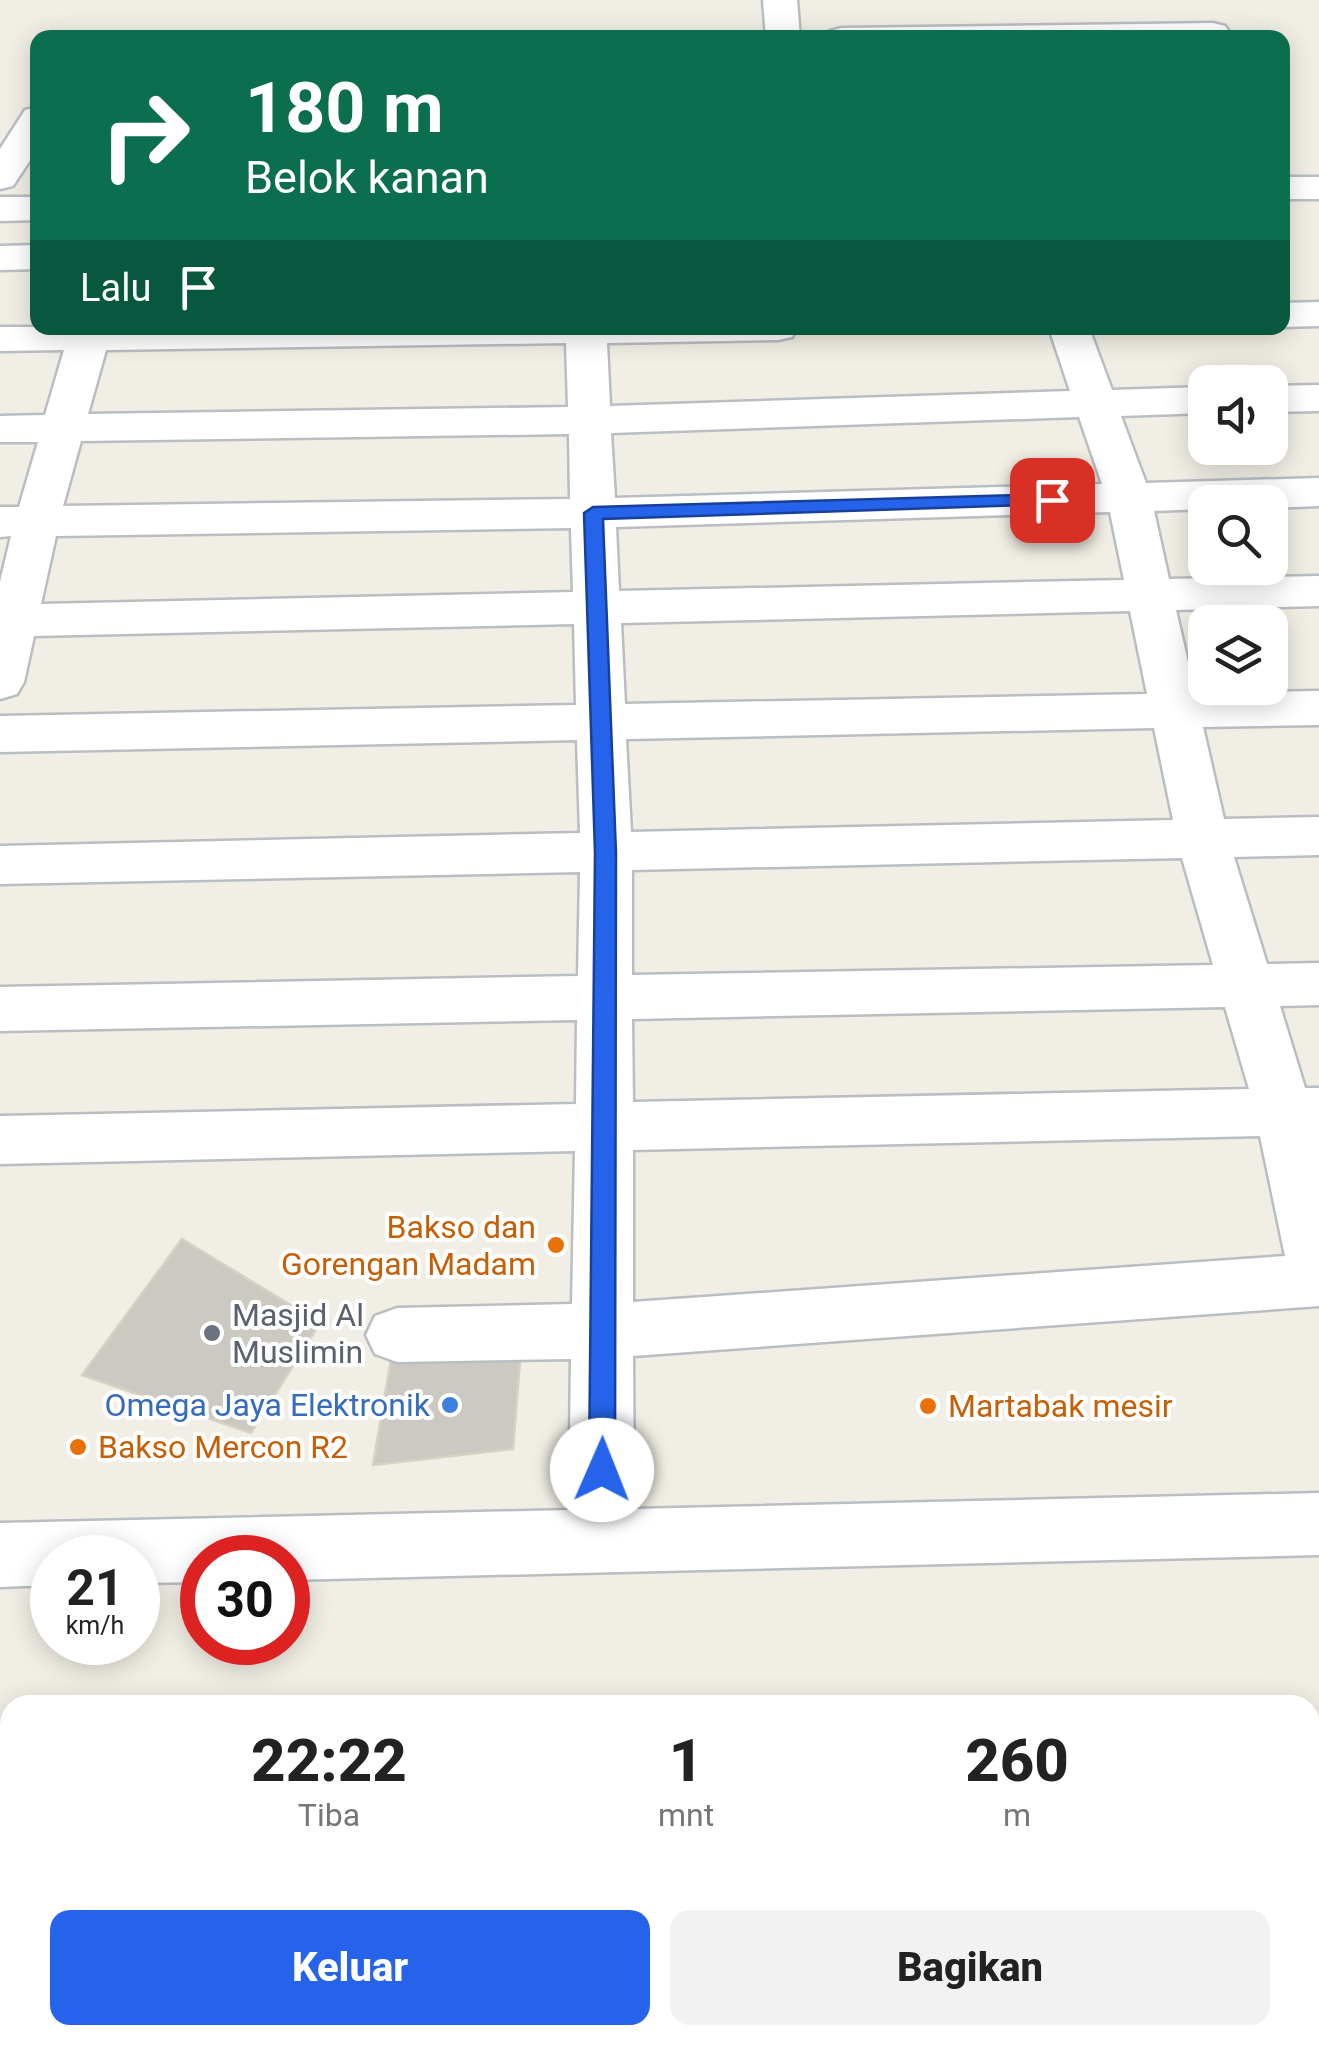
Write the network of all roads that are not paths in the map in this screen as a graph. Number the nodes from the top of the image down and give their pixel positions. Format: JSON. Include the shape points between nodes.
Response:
{"nodes":[{"id":1,"x":780,"y":0,"type":"edge"},
{"id":2,"x":1052,"y":0,"type":"edge"},
{"id":3,"x":1200,"y":0,"type":"edge"},
{"id":4,"x":782,"y":30,"type":"edge"},
{"id":5,"x":1061,"y":30,"type":"edge"},
{"id":6,"x":1212,"y":30,"type":"edge"},
{"id":7,"x":30,"y":132,"type":"edge"},
{"id":8,"x":0,"y":178,"type":"edge"},
{"id":9,"x":1290,"y":188,"type":"edge"},
{"id":10,"x":1319,"y":188,"type":"edge"},
{"id":11,"x":30,"y":208,"type":"edge"},
{"id":12,"x":0,"y":209,"type":"edge"},
{"id":13,"x":30,"y":257,"type":"edge"},
{"id":14,"x":0,"y":258,"type":"edge"},
{"id":15,"x":1319,"y":314,"type":"edge"},
{"id":16,"x":1290,"y":315,"type":"edge"},
{"id":17,"x":60,"y":335,"type":"edge"},
{"id":18,"x":89,"y":335,"type":"edge"},
{"id":19,"x":586,"y":335,"type":"edge"},
{"id":20,"x":1071,"y":335,"type":"edge"},
{"id":21,"x":0,"y":339,"type":"edge"},
{"id":22,"x":1319,"y":398,"type":"edge"},
{"id":23,"x":1288,"y":399,"type":"edge"},
{"id":24,"x":1188,"y":400,"type":"edge"},
{"id":25,"x":1092,"y":402,"type":"junction"},
{"id":26,"x":591,"y":420,"type":"junction"},
{"id":27,"x":64,"y":427,"type":"junction"},
{"id":28,"x":0,"y":429,"type":"edge"},
{"id":29,"x":1319,"y":492,"type":"edge"},
{"id":30,"x":1129,"y":498,"type":"junction"},
{"id":31,"x":593,"y":513,"type":"junction"},
{"id":32,"x":18,"y":522,"type":"edge"},
{"id":33,"x":1319,"y":592,"type":"edge"},
{"id":34,"x":1147,"y":596,"type":"junction"},
{"id":35,"x":595,"y":610,"type":"junction"},
{"id":36,"x":8,"y":621,"type":"edge"},
{"id":37,"x":0,"y":682,"type":"edge"},
{"id":38,"x":1319,"y":708,"type":"edge"},
{"id":39,"x":1174,"y":713,"type":"junction"},
{"id":40,"x":601,"y":725,"type":"junction"},
{"id":41,"x":0,"y":734,"type":"edge"},
{"id":42,"x":1319,"y":836,"type":"edge"},
{"id":43,"x":1203,"y":841,"type":"junction"},
{"id":44,"x":606,"y":853,"type":"junction"},
{"id":45,"x":0,"y":865,"type":"edge"},
{"id":46,"x":1319,"y":984,"type":"edge"},
{"id":47,"x":1245,"y":985,"type":"junction"},
{"id":48,"x":607,"y":997,"type":"junction"},
{"id":49,"x":0,"y":1009,"type":"edge"},
{"id":50,"x":1302,"y":1111,"type":"edge"},
{"id":51,"x":606,"y":1127,"type":"junction"},
{"id":52,"x":0,"y":1140,"type":"edge"},
{"id":53,"x":1319,"y":1277,"type":"edge"},
{"id":54,"x":604,"y":1331,"type":"junction"},
{"id":55,"x":397,"y":1335,"type":"dead end"},
{"id":56,"x":1319,"y":1524,"type":"edge"},
{"id":57,"x":601,"y":1540,"type":"junction"},
{"id":58,"x":0,"y":1556,"type":"edge"}],
"edges":[{"from":1,"to":4,"type":"street"},
{"from":2,"to":5,"type":"street"},
{"from":3,"to":6,"type":"street"},
{"from":7,"to":8,"type":"street"},
{"from":9,"to":10,"type":"street"},
{"from":11,"to":12,"type":"street"},
{"from":13,"to":14,"type":"street"},
{"from":15,"to":16,"type":"street"},
{"from":17,"to":21,"type":"street"},
{"from":18,"to":27,"type":"street"},
{"from":19,"to":26,"type":"street"},
{"from":20,"to":25,"type":"street"},
{"from":22,"to":23,"type":"street"},
{"from":24,"to":25,"type":"street"},
{"from":25,"to":26,"type":"street"},
{"from":25,"to":30,"type":"street"},
{"from":26,"to":27,"type":"street"},
{"from":26,"to":31,"type":"street"},
{"from":27,"to":28,"type":"street"},
{"from":27,"to":32,"type":"street"},
{"from":29,"to":30,"type":"street"},
{"from":30,"to":31,"type":"street"},
{"from":30,"to":34,"type":"street"},
{"from":31,"to":32,"type":"street"},
{"from":31,"to":35,"type":"street"},
{"from":32,"to":36,"type":"street"},
{"from":33,"to":34,"type":"street"},
{"from":34,"to":35,"type":"street"},
{"from":34,"to":39,"type":"street"},
{"from":35,"to":36,"type":"street"},
{"from":35,"to":40,"type":"street"},
{"from":36,"to":37,"type":"street"},
{"from":38,"to":39,"type":"street"},
{"from":39,"to":40,"type":"street"},
{"from":39,"to":43,"type":"street"},
{"from":40,"to":41,"type":"street"},
{"from":40,"to":44,"type":"street"},
{"from":42,"to":43,"type":"street"},
{"from":43,"to":44,"type":"street"},
{"from":43,"to":47,"type":"street"},
{"from":44,"to":45,"type":"street"},
{"from":44,"to":48,"type":"street"},
{"from":46,"to":47,"type":"street"},
{"from":47,"to":48,"type":"street"},
{"from":47,"to":50,"type":"street"},
{"from":48,"to":49,"type":"street"},
{"from":48,"to":51,"type":"street"},
{"from":50,"to":51,"type":"street"},
{"from":50,"to":53,"type":"street"},
{"from":51,"to":52,"type":"street"},
{"from":51,"to":54,"type":"street"},
{"from":53,"to":54,"type":"street"},
{"from":54,"to":55,"type":"street"},
{"from":54,"to":57,"type":"street"},
{"from":56,"to":57,"type":"street"},
{"from":57,"to":58,"type":"street"}]}
